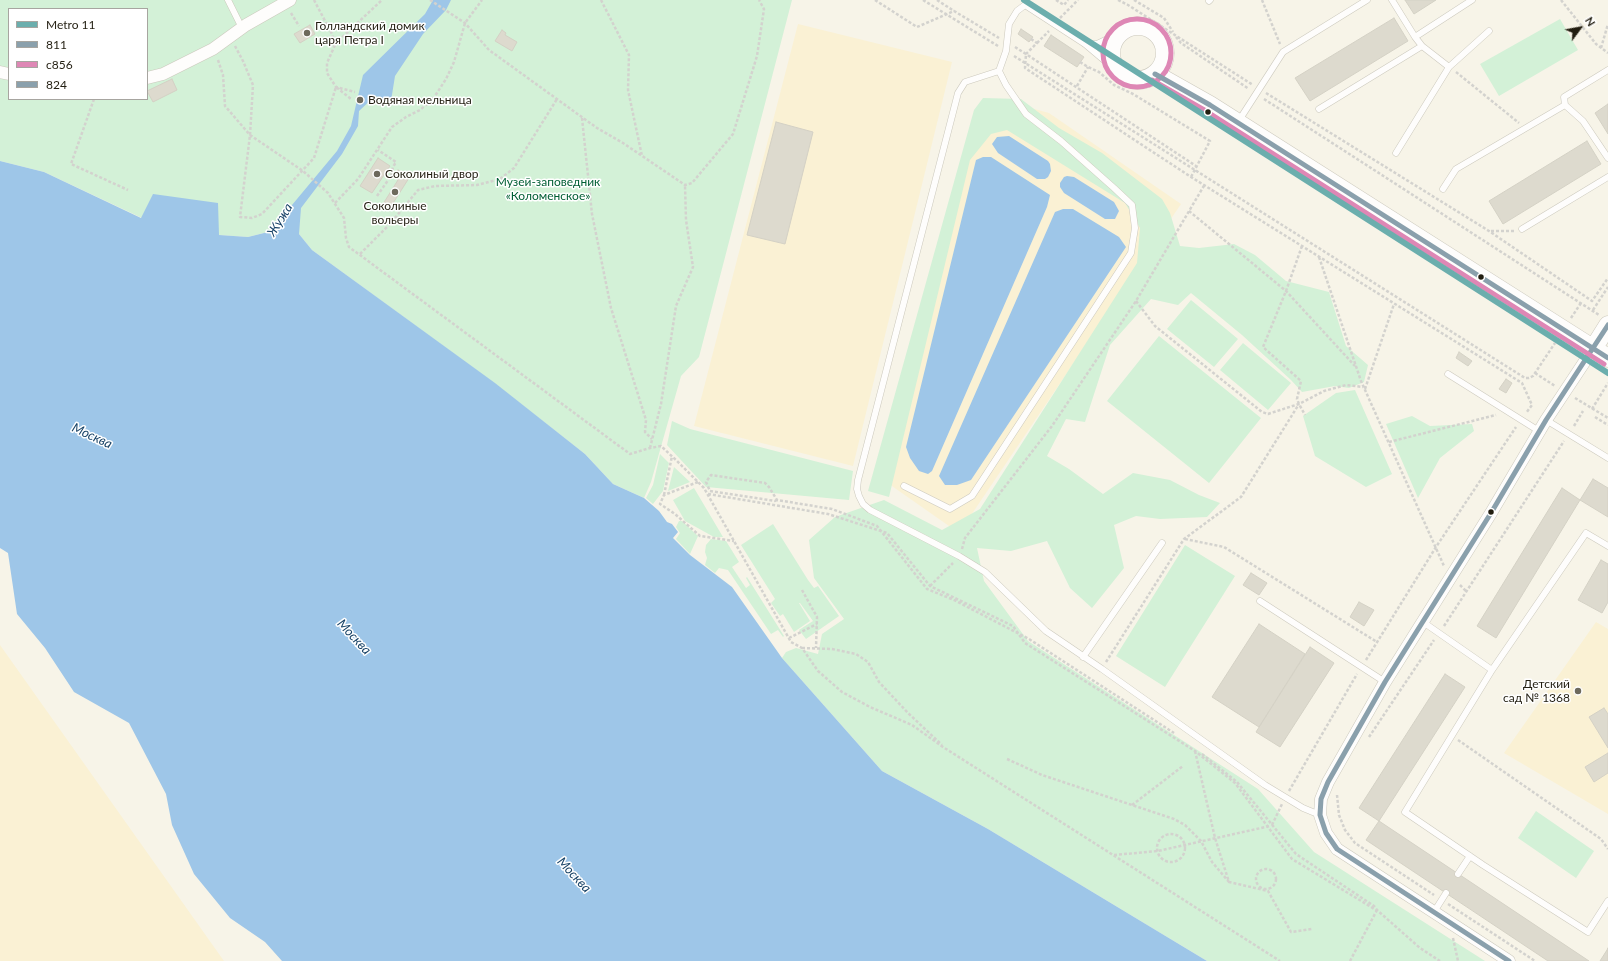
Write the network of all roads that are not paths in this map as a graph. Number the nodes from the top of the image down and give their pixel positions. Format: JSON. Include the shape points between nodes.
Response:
{"nodes":[{"id":1,"x":228,"y":0,"type":"edge"},
{"id":2,"x":290,"y":0,"type":"edge"},
{"id":3,"x":1366,"y":0,"type":"edge"},
{"id":4,"x":1392,"y":0,"type":"edge"},
{"id":5,"x":1472,"y":0,"type":"edge"},
{"id":6,"x":244,"y":26,"type":"junction"},
{"id":7,"x":1489,"y":31,"type":"dead end"},
{"id":8,"x":1118,"y":34,"type":"junction"},
{"id":9,"x":1415,"y":37,"type":"junction"},
{"id":10,"x":1085,"y":44,"type":"junction"},
{"id":11,"x":1422,"y":46,"type":"junction"},
{"id":12,"x":1165,"y":56,"type":"junction"},
{"id":13,"x":1449,"y":67,"type":"junction"},
{"id":14,"x":1608,"y":70,"type":"edge"},
{"id":15,"x":999,"y":71,"type":"junction"},
{"id":16,"x":1117,"y":71,"type":"junction"},
{"id":17,"x":1154,"y":74,"type":"junction"},
{"id":18,"x":148,"y":78,"type":"edge"},
{"id":19,"x":1190,"y":94,"type":"junction"},
{"id":20,"x":1565,"y":105,"type":"junction"},
{"id":21,"x":1319,"y":109,"type":"dead end"},
{"id":22,"x":1237,"y":123,"type":"junction"},
{"id":23,"x":1396,"y":153,"type":"dead end"},
{"id":24,"x":1608,"y":158,"type":"edge"},
{"id":25,"x":1608,"y":177,"type":"edge"},
{"id":26,"x":1443,"y":190,"type":"dead end"},
{"id":27,"x":1522,"y":229,"type":"road end"},
{"id":28,"x":1608,"y":325,"type":"edge"},
{"id":29,"x":1600,"y":354,"type":"edge"},
{"id":30,"x":1448,"y":374,"type":"dead end"},
{"id":31,"x":1546,"y":420,"type":"junction"},
{"id":32,"x":1539,"y":431,"type":"junction"},
{"id":33,"x":1608,"y":458,"type":"edge"},
{"id":34,"x":904,"y":486,"type":"dead end"},
{"id":35,"x":1162,"y":543,"type":"dead end"},
{"id":36,"x":1608,"y":546,"type":"edge"},
{"id":37,"x":1260,"y":601,"type":"dead end"},
{"id":38,"x":1423,"y":622,"type":"junction"},
{"id":39,"x":1083,"y":657,"type":"junction"},
{"id":40,"x":1492,"y":670,"type":"junction"},
{"id":41,"x":1385,"y":682,"type":"junction"},
{"id":42,"x":1320,"y":815,"type":"junction"},
{"id":43,"x":1470,"y":856,"type":"junction"},
{"id":44,"x":1458,"y":874,"type":"dead end"},
{"id":45,"x":1446,"y":893,"type":"dead end"},
{"id":46,"x":1608,"y":901,"type":"edge"},
{"id":47,"x":1434,"y":912,"type":"junction"},
{"id":48,"x":1510,"y":961,"type":"edge"}],
"edges":[{"from":1,"to":6,"type":"lane"},
{"from":2,"to":6,"type":"street"},
{"from":3,"to":22,"type":"lane","via":[[1283,52]]},
{"from":4,"to":9,"type":"lane"},
{"from":5,"to":9,"type":"lane"},
{"from":6,"to":18,"type":"street","via":[[213,48],[163,74]]},
{"from":7,"to":13,"type":"lane"},
{"from":8,"to":10,"type":"lane","via":[[1097,44]]},
{"from":8,"to":12,"type":"street","via":[[1133,26],[1149,28],[1162,40]]},
{"from":8,"to":16,"type":"street","via":[[1110,49],[1111,60]]},
{"from":9,"to":11,"type":"lane"},
{"from":10,"to":15,"type":"lane","via":[[1026,5],[1017,11],[1009,24],[1006,51]]},
{"from":10,"to":16,"type":"lane"},
{"from":11,"to":13,"type":"lane"},
{"from":11,"to":21,"type":"lane"},
{"from":12,"to":17,"type":"street","via":[[1161,67]]},
{"from":12,"to":19,"type":"street"},
{"from":13,"to":23,"type":"lane"},
{"from":14,"to":20,"type":"lane","via":[[1564,96]]},
{"from":15,"to":34,"type":"lane","via":[[1026,114],[1061,141],[1132,205],[1135,228],[1131,253],[972,496],[950,509]]},
{"from":15,"to":39,"type":"lane","via":[[965,82],[958,93],[857,489],[863,504],[870,510],[960,556],[985,572],[1046,631]]},
{"from":16,"to":17,"type":"street","via":[[1126,78],[1137,80]]},
{"from":17,"to":19,"type":"street"},
{"from":19,"to":22,"type":"street"},
{"from":20,"to":24,"type":"lane","via":[[1583,121]]},
{"from":20,"to":26,"type":"lane","via":[[1456,169]]},
{"from":22,"to":29,"type":"street"},
{"from":25,"to":27,"type":"lane"},
{"from":28,"to":29,"type":"street"},
{"from":29,"to":31,"type":"street"},
{"from":30,"to":32,"type":"lane"},
{"from":31,"to":32,"type":"street"},
{"from":31,"to":33,"type":"lane"},
{"from":32,"to":38,"type":"street"},
{"from":35,"to":39,"type":"lane"},
{"from":36,"to":40,"type":"lane","via":[[1586,533]]},
{"from":37,"to":41,"type":"lane"},
{"from":38,"to":40,"type":"lane"},
{"from":38,"to":41,"type":"street"},
{"from":39,"to":42,"type":"lane","via":[[1265,785]]},
{"from":40,"to":43,"type":"lane","via":[[1405,812]]},
{"from":41,"to":42,"type":"street","via":[[1328,782],[1321,799]]},
{"from":42,"to":47,"type":"street","via":[[1326,833],[1337,849]]},
{"from":43,"to":44,"type":"lane"},
{"from":43,"to":46,"type":"lane","via":[[1588,932]]},
{"from":45,"to":47,"type":"lane"},
{"from":47,"to":48,"type":"street"}]}
